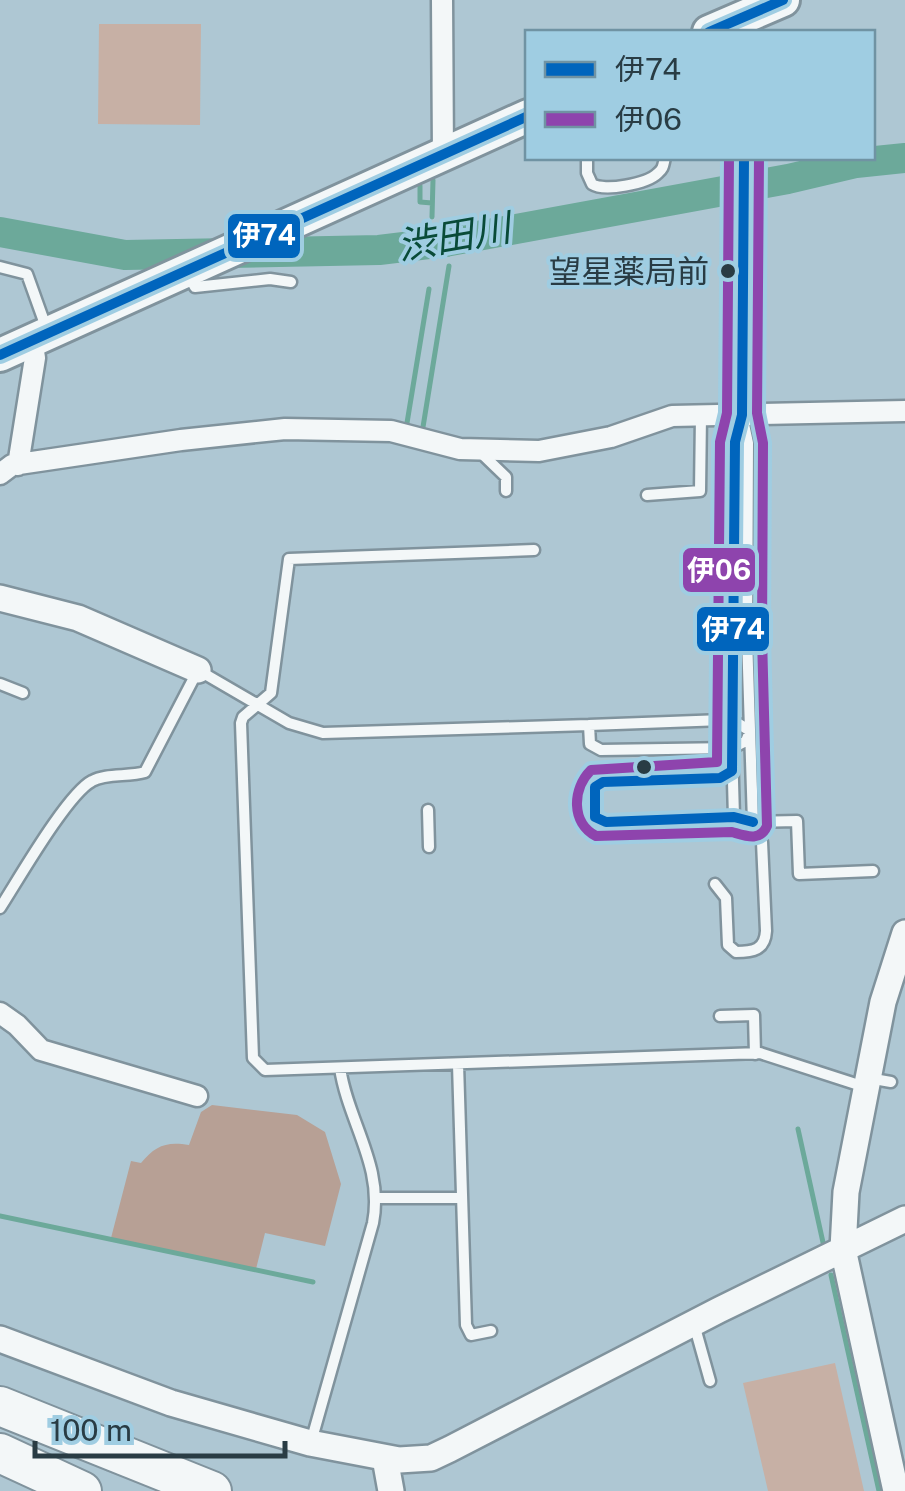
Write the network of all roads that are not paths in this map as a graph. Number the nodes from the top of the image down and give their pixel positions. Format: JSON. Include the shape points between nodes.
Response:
{"nodes":[{"id":1,"x":442,"y":0,"type":"edge"},
{"id":2,"x":784,"y":0,"type":"edge"},
{"id":3,"x":744,"y":16,"type":"edge"},
{"id":4,"x":713,"y":30,"type":"edge"},
{"id":5,"x":525,"y":118,"type":"edge"},
{"id":6,"x":443,"y":154,"type":"junction"},
{"id":7,"x":587,"y":160,"type":"edge"},
{"id":8,"x":664,"y":160,"type":"edge"},
{"id":9,"x":744,"y":164,"type":"edge"},
{"id":10,"x":0,"y":266,"type":"edge"},
{"id":11,"x":178,"y":274,"type":"junction"},
{"id":12,"x":290,"y":282,"type":"dead end"},
{"id":13,"x":40,"y":336,"type":"junction"},
{"id":14,"x":0,"y":354,"type":"edge"},
{"id":15,"x":905,"y":410,"type":"edge"},
{"id":16,"x":742,"y":415,"type":"junction"},
{"id":17,"x":701,"y":416,"type":"junction"},
{"id":18,"x":480,"y":452,"type":"junction"},
{"id":19,"x":7,"y":466,"type":"edge"},
{"id":20,"x":506,"y":491,"type":"dead end"},
{"id":21,"x":647,"y":495,"type":"dead end"},
{"id":22,"x":534,"y":550,"type":"dead end"},
{"id":23,"x":0,"y":598,"type":"edge"},
{"id":24,"x":198,"y":670,"type":"junction"},
{"id":25,"x":0,"y":684,"type":"edge"},
{"id":26,"x":23,"y":693,"type":"dead end"},
{"id":27,"x":259,"y":705,"type":"junction"},
{"id":28,"x":729,"y":718,"type":"junction"},
{"id":29,"x":589,"y":725,"type":"junction"},
{"id":30,"x":425,"y":731,"type":"junction"},
{"id":31,"x":750,"y":732,"type":"junction"},
{"id":32,"x":426,"y":744,"type":"dead end"},
{"id":33,"x":732,"y":748,"type":"junction"},
{"id":34,"x":732,"y":766,"type":"junction"},
{"id":35,"x":428,"y":810,"type":"dead end"},
{"id":36,"x":734,"y":817,"type":"junction"},
{"id":37,"x":754,"y":822,"type":"junction"},
{"id":38,"x":428,"y":847,"type":"dead end"},
{"id":39,"x":873,"y":871,"type":"dead end"},
{"id":40,"x":715,"y":884,"type":"dead end"},
{"id":41,"x":0,"y":908,"type":"edge"},
{"id":42,"x":905,"y":934,"type":"edge"},
{"id":43,"x":900,"y":961,"type":"edge"},
{"id":44,"x":0,"y":1013,"type":"edge"},
{"id":45,"x":720,"y":1016,"type":"dead end"},
{"id":46,"x":755,"y":1054,"type":"junction"},
{"id":47,"x":458,"y":1064,"type":"junction"},
{"id":48,"x":340,"y":1068,"type":"junction"},
{"id":49,"x":875,"y":1082,"type":"junction"},
{"id":50,"x":196,"y":1096,"type":"dead end"},
{"id":51,"x":377,"y":1198,"type":"junction"},
{"id":52,"x":462,"y":1198,"type":"junction"},
{"id":53,"x":905,"y":1219,"type":"edge"},
{"id":54,"x":844,"y":1249,"type":"junction"},
{"id":55,"x":694,"y":1323,"type":"junction"},
{"id":56,"x":491,"y":1331,"type":"dead end"},
{"id":57,"x":2,"y":1344,"type":"edge"},
{"id":58,"x":710,"y":1381,"type":"dead end"},
{"id":59,"x":0,"y":1406,"type":"edge"},
{"id":60,"x":0,"y":1420,"type":"edge"},
{"id":61,"x":310,"y":1443,"type":"junction"},
{"id":62,"x":0,"y":1453,"type":"edge"},
{"id":63,"x":385,"y":1458,"type":"junction"},
{"id":64,"x":0,"y":1470,"type":"edge"},
{"id":65,"x":42,"y":1491,"type":"edge"},
{"id":66,"x":82,"y":1491,"type":"edge"},
{"id":67,"x":153,"y":1491,"type":"edge"},
{"id":68,"x":212,"y":1491,"type":"edge"},
{"id":69,"x":391,"y":1491,"type":"edge"},
{"id":70,"x":896,"y":1491,"type":"edge"}],
"edges":[{"from":1,"to":6,"type":"street"},
{"from":2,"to":3,"type":"highway"},
{"from":3,"to":4,"type":"highway"},
{"from":5,"to":6,"type":"highway"},
{"from":6,"to":11,"type":"highway"},
{"from":7,"to":8,"type":"lane","via":[[592,184],[607,189],[656,175]]},
{"from":9,"to":16,"type":"street"},
{"from":10,"to":13,"type":"lane","via":[[27,274]]},
{"from":11,"to":12,"type":"lane","via":[[195,288]]},
{"from":11,"to":13,"type":"highway"},
{"from":13,"to":14,"type":"highway"},
{"from":13,"to":19,"type":"street"},
{"from":15,"to":16,"type":"street"},
{"from":16,"to":17,"type":"street"},
{"from":16,"to":28,"type":"lane","via":[[735,442]]},
{"from":16,"to":31,"type":"lane","via":[[748,443]]},
{"from":17,"to":18,"type":"street","via":[[672,416],[568,447]]},
{"from":17,"to":21,"type":"lane","via":[[700,491]]},
{"from":18,"to":19,"type":"street","via":[[391,431],[323,428],[181,440]]},
{"from":18,"to":20,"type":"lane","via":[[506,477]]},
{"from":22,"to":27,"type":"lane","via":[[289,559],[274,678]]},
{"from":23,"to":24,"type":"street","via":[[78,618]]},
{"from":24,"to":27,"type":"lane"},
{"from":24,"to":41,"type":"lane","via":[[146,772],[85,786]]},
{"from":25,"to":26,"type":"lane"},
{"from":27,"to":30,"type":"lane","via":[[323,733]]},
{"from":27,"to":48,"type":"lane","via":[[241,724],[253,1058],[265,1070]]},
{"from":28,"to":29,"type":"lane"},
{"from":28,"to":31,"type":"lane"},
{"from":28,"to":33,"type":"lane"},
{"from":29,"to":30,"type":"lane"},
{"from":29,"to":33,"type":"lane","via":[[590,744],[601,750]]},
{"from":30,"to":32,"type":"lane"},
{"from":31,"to":33,"type":"lane"},
{"from":31,"to":37,"type":"lane"},
{"from":33,"to":34,"type":"lane"},
{"from":34,"to":36,"type":"lane"},
{"from":34,"to":36,"type":"lane","via":[[720,778],[598,783],[592,794],[593,812],[606,822]]},
{"from":35,"to":38,"type":"lane"},
{"from":36,"to":37,"type":"lane"},
{"from":37,"to":39,"type":"lane","via":[[797,821],[799,874]]},
{"from":37,"to":40,"type":"lane","via":[[762,842],[766,931],[758,950],[736,952],[728,945],[726,898]]},
{"from":42,"to":43,"type":"street"},
{"from":43,"to":49,"type":"street"},
{"from":44,"to":50,"type":"street","via":[[41,1050]]},
{"from":45,"to":46,"type":"lane","via":[[754,1015]]},
{"from":46,"to":47,"type":"lane"},
{"from":46,"to":49,"type":"lane"},
{"from":47,"to":48,"type":"lane"},
{"from":47,"to":52,"type":"lane"},
{"from":48,"to":51,"type":"lane"},
{"from":49,"to":54,"type":"street","via":[[846,1192]]},
{"from":51,"to":52,"type":"lane"},
{"from":51,"to":61,"type":"lane"},
{"from":52,"to":56,"type":"lane","via":[[467,1330],[476,1336]]},
{"from":53,"to":54,"type":"street"},
{"from":54,"to":55,"type":"street"},
{"from":54,"to":70,"type":"street"},
{"from":55,"to":58,"type":"lane"},
{"from":55,"to":63,"type":"street","via":[[450,1449],[415,1460]]},
{"from":57,"to":61,"type":"street"},
{"from":59,"to":68,"type":"highway"},
{"from":60,"to":67,"type":"highway"},
{"from":61,"to":63,"type":"street"},
{"from":62,"to":66,"type":"highway"},
{"from":63,"to":69,"type":"street"},
{"from":64,"to":65,"type":"highway"}]}
